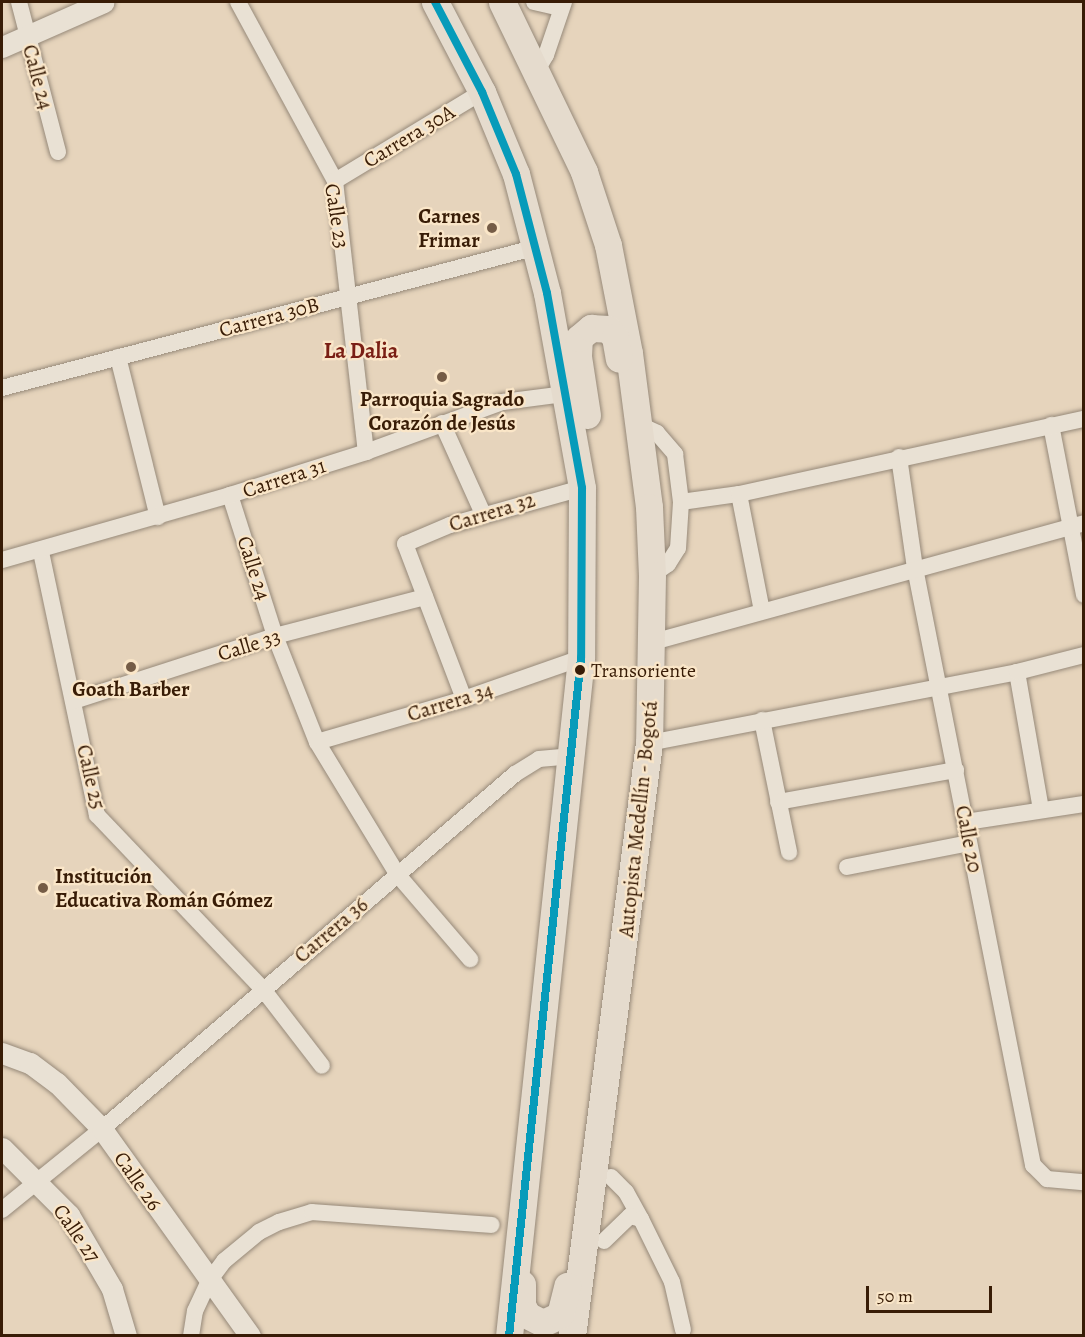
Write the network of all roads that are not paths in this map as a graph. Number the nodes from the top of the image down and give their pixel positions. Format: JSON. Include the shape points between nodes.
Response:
{"nodes":[{"id":1,"x":19,"y":2,"type":"edge"},
{"id":2,"x":104,"y":2,"type":"edge"},
{"id":3,"x":238,"y":2,"type":"edge"},
{"id":4,"x":435,"y":2,"type":"edge"},
{"id":5,"x":502,"y":2,"type":"edge"},
{"id":6,"x":534,"y":2,"type":"edge"},
{"id":7,"x":562,"y":5,"type":"edge"},
{"id":8,"x":28,"y":36,"type":"junction"},
{"id":9,"x":2,"y":47,"type":"edge"},
{"id":10,"x":537,"y":70,"type":"junction"},
{"id":11,"x":482,"y":92,"type":"junction"},
{"id":12,"x":58,"y":152,"type":"dead end"},
{"id":13,"x":336,"y":181,"type":"junction"},
{"id":14,"x":537,"y":247,"type":"junction"},
{"id":15,"x":348,"y":295,"type":"junction"},
{"id":16,"x":118,"y":357,"type":"junction"},
{"id":17,"x":2,"y":388,"type":"edge"},
{"id":18,"x":565,"y":394,"type":"junction"},
{"id":19,"x":1083,"y":419,"type":"edge"},
{"id":20,"x":442,"y":423,"type":"junction"},
{"id":21,"x":638,"y":424,"type":"junction"},
{"id":22,"x":1051,"y":425,"type":"junction"},
{"id":23,"x":366,"y":452,"type":"junction"},
{"id":24,"x":899,"y":457,"type":"junction"},
{"id":25,"x":582,"y":488,"type":"junction"},
{"id":26,"x":739,"y":494,"type":"junction"},
{"id":27,"x":230,"y":495,"type":"junction"},
{"id":28,"x":681,"y":502,"type":"junction"},
{"id":29,"x":483,"y":514,"type":"junction"},
{"id":30,"x":582,"y":516,"type":"junction"},
{"id":31,"x":158,"y":517,"type":"junction"},
{"id":32,"x":1077,"y":524,"type":"edge"},
{"id":33,"x":650,"y":537,"type":"junction"},
{"id":34,"x":41,"y":552,"type":"junction"},
{"id":35,"x":2,"y":560,"type":"edge"},
{"id":36,"x":915,"y":568,"type":"junction"},
{"id":37,"x":652,"y":575,"type":"junction"},
{"id":38,"x":1083,"y":595,"type":"edge"},
{"id":39,"x":425,"y":597,"type":"junction"},
{"id":40,"x":762,"y":611,"type":"junction"},
{"id":41,"x":275,"y":636,"type":"junction"},
{"id":42,"x":653,"y":642,"type":"junction"},
{"id":43,"x":1083,"y":655,"type":"edge"},
{"id":44,"x":582,"y":658,"type":"junction"},
{"id":45,"x":1017,"y":672,"type":"junction"},
{"id":46,"x":938,"y":687,"type":"junction"},
{"id":47,"x":465,"y":699,"type":"junction"},
{"id":48,"x":74,"y":700,"type":"junction"},
{"id":49,"x":762,"y":720,"type":"junction"},
{"id":50,"x":317,"y":742,"type":"junction"},
{"id":51,"x":650,"y":742,"type":"junction"},
{"id":52,"x":573,"y":756,"type":"junction"},
{"id":53,"x":956,"y":770,"type":"junction"},
{"id":54,"x":778,"y":802,"type":"junction"},
{"id":55,"x":1083,"y":804,"type":"edge"},
{"id":56,"x":1041,"y":810,"type":"junction"},
{"id":57,"x":966,"y":822,"type":"junction"},
{"id":58,"x":969,"y":843,"type":"junction"},
{"id":59,"x":789,"y":852,"type":"dead end"},
{"id":60,"x":847,"y":867,"type":"dead end"},
{"id":61,"x":398,"y":875,"type":"junction"},
{"id":62,"x":470,"y":959,"type":"dead end"},
{"id":63,"x":262,"y":988,"type":"junction"},
{"id":64,"x":2,"y":1053,"type":"edge"},
{"id":65,"x":322,"y":1065,"type":"dead end"},
{"id":66,"x":608,"y":1065,"type":"junction"},
{"id":67,"x":102,"y":1129,"type":"junction"},
{"id":68,"x":2,"y":1148,"type":"edge"},
{"id":69,"x":526,"y":1164,"type":"junction"},
{"id":70,"x":611,"y":1178,"type":"dead end"},
{"id":71,"x":37,"y":1181,"type":"junction"},
{"id":72,"x":1083,"y":1182,"type":"edge"},
{"id":73,"x":2,"y":1210,"type":"edge"},
{"id":74,"x":641,"y":1219,"type":"junction"},
{"id":75,"x":492,"y":1225,"type":"dead end"},
{"id":76,"x":603,"y":1241,"type":"dead end"},
{"id":77,"x":209,"y":1281,"type":"junction"},
{"id":78,"x":683,"y":1330,"type":"dead end"},
{"id":79,"x":126,"y":1335,"type":"edge"},
{"id":80,"x":191,"y":1335,"type":"edge"},
{"id":81,"x":250,"y":1335,"type":"edge"},
{"id":82,"x":510,"y":1335,"type":"edge"},
{"id":83,"x":572,"y":1335,"type":"edge"}],
"edges":[{"from":1,"to":8,"type":"street","name":"Calle 24"},
{"from":2,"to":8,"type":"street"},
{"from":3,"to":13,"type":"street","name":"Calle 23"},
{"from":4,"to":11,"type":"highway"},
{"from":5,"to":10,"type":"highway","name":"Autopista Medellín - Bogotá"},
{"from":6,"to":7,"type":"street"},
{"from":7,"to":10,"type":"street","via":[[546,55]]},
{"from":8,"to":9,"type":"street"},
{"from":8,"to":12,"type":"street","name":"Calle 24"},
{"from":10,"to":21,"type":"highway","name":"Autopista Medellín - Bogotá","via":[[584,172],[608,245]]},
{"from":11,"to":13,"type":"street","name":"Carrera 30A"},
{"from":11,"to":14,"type":"highway","via":[[516,174]]},
{"from":13,"to":15,"type":"street","name":"Calle 23"},
{"from":14,"to":15,"type":"street","name":"Carrera 30B"},
{"from":14,"to":18,"type":"highway"},
{"from":15,"to":16,"type":"street","name":"Carrera 30B"},
{"from":15,"to":23,"type":"street","name":"Calle 23"},
{"from":16,"to":17,"type":"street","name":"Carrera 30B"},
{"from":16,"to":31,"type":"street"},
{"from":18,"to":20,"type":"street","name":"Carrera 31","via":[[503,402]]},
{"from":18,"to":25,"type":"highway"},
{"from":19,"to":22,"type":"street"},
{"from":20,"to":23,"type":"street","name":"Carrera 31"},
{"from":20,"to":29,"type":"street"},
{"from":21,"to":28,"type":"street","via":[[657,433],[675,454]]},
{"from":21,"to":33,"type":"highway","name":"Autopista Medellín - Bogotá"},
{"from":22,"to":24,"type":"street"},
{"from":22,"to":32,"type":"street"},
{"from":23,"to":27,"type":"street","name":"Carrera 31"},
{"from":24,"to":26,"type":"street"},
{"from":24,"to":36,"type":"street","name":"Calle 20"},
{"from":25,"to":29,"type":"street","name":"Carrera 32"},
{"from":25,"to":30,"type":"highway"},
{"from":26,"to":28,"type":"street"},
{"from":26,"to":40,"type":"street"},
{"from":27,"to":31,"type":"street","name":"Carrera 31"},
{"from":27,"to":41,"type":"street","name":"Calle 24"},
{"from":28,"to":37,"type":"street","via":[[678,548],[668,564]]},
{"from":29,"to":39,"type":"street","name":"Carrera 32","via":[[405,544]]},
{"from":30,"to":33,"type":"highway","via":[[593,497],[595,482],[578,348],[584,331],[599,326],[615,337],[636,500]]},
{"from":30,"to":44,"type":"highway"},
{"from":31,"to":34,"type":"street","name":"Carrera 31"},
{"from":32,"to":36,"type":"street"},
{"from":32,"to":38,"type":"street"},
{"from":33,"to":37,"type":"highway","name":"Autopista Medellín - Bogotá"},
{"from":34,"to":35,"type":"street","name":"Carrera 31"},
{"from":34,"to":48,"type":"street","name":"Calle 25"},
{"from":36,"to":40,"type":"street"},
{"from":36,"to":46,"type":"street","name":"Calle 20"},
{"from":37,"to":42,"type":"highway","name":"Autopista Medellín - Bogotá"},
{"from":39,"to":41,"type":"street","name":"Calle 33"},
{"from":39,"to":47,"type":"street"},
{"from":40,"to":42,"type":"street"},
{"from":41,"to":48,"type":"street","name":"Calle 33"},
{"from":41,"to":50,"type":"street","name":"Calle 24"},
{"from":42,"to":51,"type":"highway","name":"Autopista Medellín - Bogotá"},
{"from":43,"to":45,"type":"street"},
{"from":44,"to":47,"type":"street","name":"Carrera 34"},
{"from":44,"to":52,"type":"highway"},
{"from":45,"to":46,"type":"street"},
{"from":45,"to":56,"type":"street"},
{"from":46,"to":49,"type":"street"},
{"from":46,"to":53,"type":"street","name":"Calle 20"},
{"from":47,"to":50,"type":"street","name":"Carrera 34"},
{"from":48,"to":63,"type":"street","name":"Calle 25","via":[[97,815]]},
{"from":49,"to":51,"type":"street"},
{"from":49,"to":54,"type":"street"},
{"from":50,"to":61,"type":"street","name":"Calle 24"},
{"from":51,"to":66,"type":"highway","name":"Autopista Medellín - Bogotá"},
{"from":52,"to":61,"type":"street","name":"Carrera 36","via":[[539,759],[515,774]]},
{"from":52,"to":69,"type":"highway"},
{"from":53,"to":54,"type":"street"},
{"from":53,"to":57,"type":"street","name":"Calle 20"},
{"from":54,"to":59,"type":"street"},
{"from":55,"to":56,"type":"street"},
{"from":56,"to":57,"type":"street"},
{"from":57,"to":58,"type":"street","name":"Calle 20"},
{"from":58,"to":60,"type":"street"},
{"from":58,"to":72,"type":"street","name":"Calle 20","via":[[1033,1165],[1047,1179]]},
{"from":61,"to":62,"type":"street","name":"Calle 24"},
{"from":61,"to":63,"type":"street","name":"Carrera 36"},
{"from":63,"to":65,"type":"street","name":"Calle 25"},
{"from":63,"to":67,"type":"street","name":"Carrera 36"},
{"from":64,"to":67,"type":"street","name":"Calle 26","via":[[30,1063],[57,1083]]},
{"from":66,"to":69,"type":"highway","via":[[588,1120],[564,1307],[553,1320],[543,1323],[527,1315],[520,1296],[531,1200]]},
{"from":66,"to":83,"type":"highway","name":"Autopista Medellín - Bogotá"},
{"from":67,"to":71,"type":"street","name":"Carrera 36"},
{"from":67,"to":77,"type":"street","name":"Calle 26"},
{"from":68,"to":71,"type":"street","name":"Calle 27"},
{"from":69,"to":82,"type":"highway"},
{"from":70,"to":74,"type":"street","via":[[626,1192]]},
{"from":71,"to":73,"type":"street","name":"Carrera 36"},
{"from":71,"to":79,"type":"street","name":"Calle 27","via":[[69,1215],[97,1259],[112,1289]]},
{"from":74,"to":76,"type":"street","via":[[630,1216]]},
{"from":74,"to":78,"type":"street","via":[[672,1282]]},
{"from":75,"to":77,"type":"street","via":[[312,1212],[259,1232],[224,1261]]},
{"from":77,"to":80,"type":"street","via":[[195,1311]]},
{"from":77,"to":81,"type":"street","name":"Calle 26"}]}
